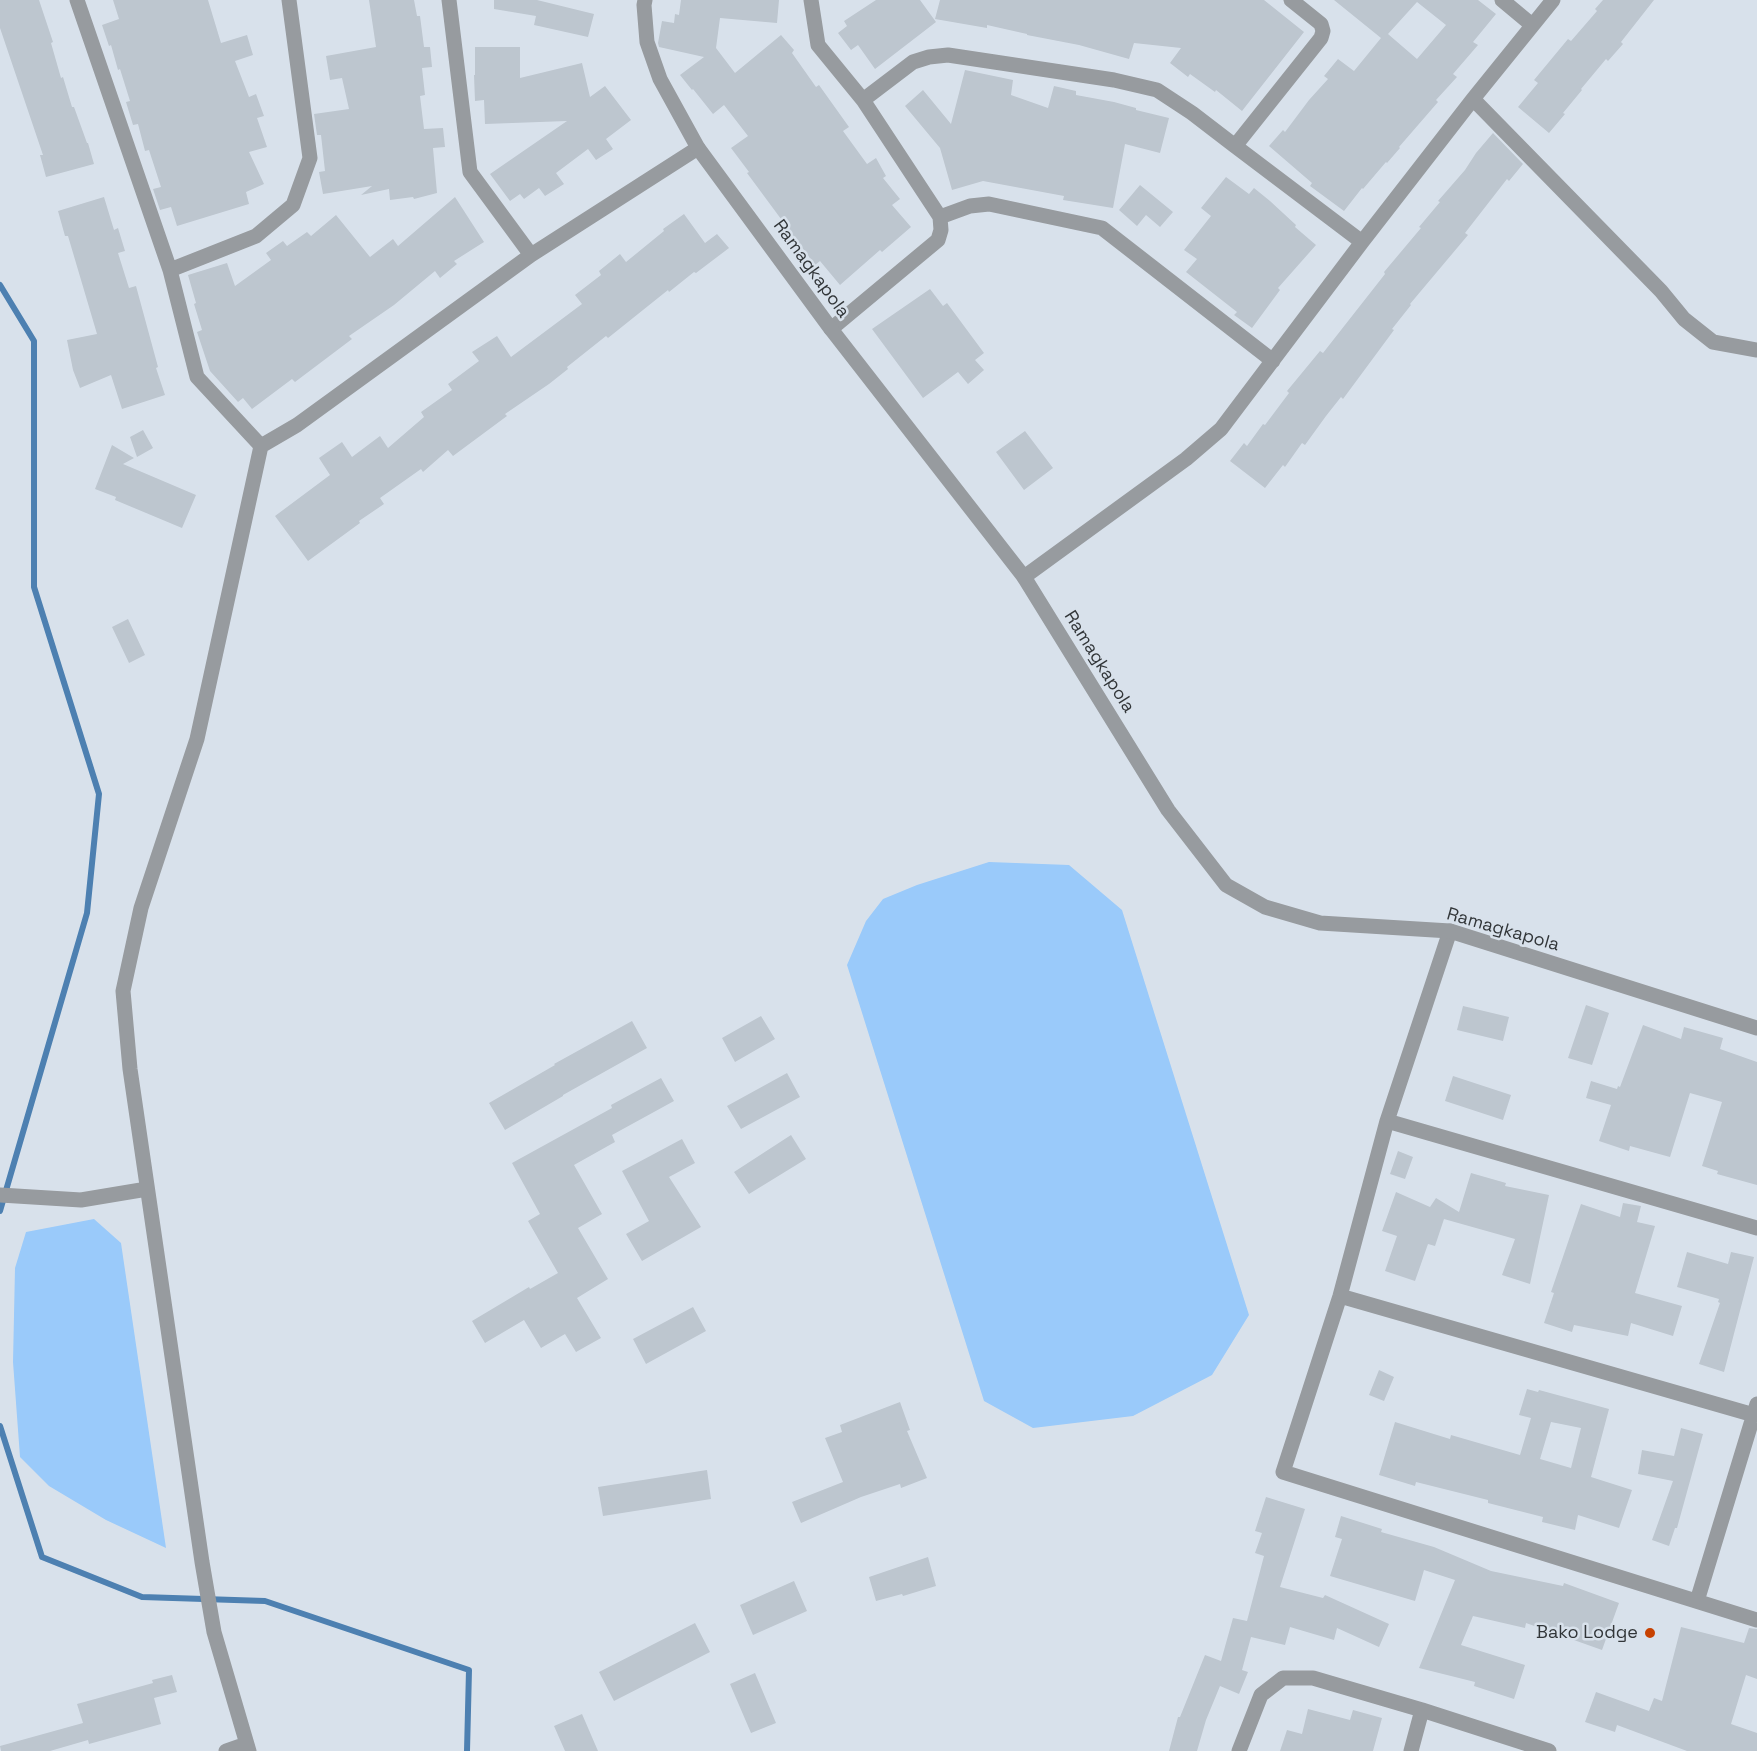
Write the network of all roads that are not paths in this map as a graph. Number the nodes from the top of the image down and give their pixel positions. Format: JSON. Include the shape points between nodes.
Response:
{"nodes":[{"id":1,"x":77,"y":0,"type":"edge"},
{"id":2,"x":288,"y":0,"type":"edge"},
{"id":3,"x":449,"y":0,"type":"edge"},
{"id":4,"x":645,"y":0,"type":"edge"},
{"id":5,"x":811,"y":0,"type":"edge"},
{"id":6,"x":1291,"y":0,"type":"edge"},
{"id":7,"x":1502,"y":0,"type":"edge"},
{"id":8,"x":1553,"y":0,"type":"edge"},
{"id":9,"x":1532,"y":25,"type":"junction"},
{"id":10,"x":1473,"y":99,"type":"junction"},
{"id":11,"x":863,"y":100,"type":"junction"},
{"id":12,"x":1235,"y":146,"type":"junction"},
{"id":13,"x":698,"y":148,"type":"junction"},
{"id":14,"x":940,"y":217,"type":"junction"},
{"id":15,"x":1362,"y":242,"type":"junction"},
{"id":16,"x":531,"y":255,"type":"junction"},
{"id":17,"x":170,"y":270,"type":"junction"},
{"id":18,"x":831,"y":328,"type":"junction"},
{"id":19,"x":1757,"y":350,"type":"edge"},
{"id":20,"x":1272,"y":361,"type":"junction"},
{"id":21,"x":261,"y":446,"type":"junction"},
{"id":22,"x":1024,"y":577,"type":"junction"},
{"id":23,"x":1450,"y":931,"type":"junction"},
{"id":24,"x":1757,"y":1028,"type":"edge"},
{"id":25,"x":1387,"y":1121,"type":"junction"},
{"id":26,"x":147,"y":1189,"type":"junction"},
{"id":27,"x":0,"y":1195,"type":"edge"},
{"id":28,"x":1757,"y":1228,"type":"edge"},
{"id":29,"x":1340,"y":1296,"type":"junction"},
{"id":30,"x":1755,"y":1409,"type":"edge"},
{"id":31,"x":1697,"y":1601,"type":"junction"},
{"id":32,"x":1757,"y":1620,"type":"edge"},
{"id":33,"x":1422,"y":1710,"type":"junction"},
{"id":34,"x":248,"y":1748,"type":"edge"},
{"id":35,"x":226,"y":1751,"type":"edge"},
{"id":36,"x":1239,"y":1751,"type":"edge"},
{"id":37,"x":1411,"y":1751,"type":"edge"},
{"id":38,"x":1549,"y":1751,"type":"edge"}],
"edges":[{"from":1,"to":17,"type":"street"},
{"from":2,"to":17,"type":"street","via":[[310,158],[293,205],[256,236]]},
{"from":3,"to":16,"type":"street","via":[[470,172]]},
{"from":4,"to":13,"type":"street","name":"Ramagkapola","via":[[647,42],[660,79]]},
{"from":5,"to":11,"type":"street","via":[[818,45]]},
{"from":6,"to":12,"type":"street","via":[[1320,24],[1321,39]]},
{"from":7,"to":9,"type":"street"},
{"from":8,"to":9,"type":"street"},
{"from":9,"to":10,"type":"street"},
{"from":10,"to":15,"type":"street"},
{"from":10,"to":19,"type":"street","via":[[1684,319],[1713,342]]},
{"from":11,"to":12,"type":"street","via":[[913,62],[948,55],[1157,90]]},
{"from":11,"to":14,"type":"street"},
{"from":12,"to":15,"type":"street"},
{"from":13,"to":16,"type":"street"},
{"from":13,"to":18,"type":"street","name":"Ramagkapola"},
{"from":14,"to":18,"type":"street","via":[[938,240]]},
{"from":14,"to":20,"type":"street","via":[[989,204],[1102,228]]},
{"from":15,"to":20,"type":"street"},
{"from":16,"to":21,"type":"street","via":[[297,425]]},
{"from":17,"to":21,"type":"street","via":[[197,377]]},
{"from":18,"to":22,"type":"street","name":"Ramagkapola"},
{"from":20,"to":22,"type":"street","via":[[1221,429]]},
{"from":21,"to":26,"type":"street","via":[[197,739],[141,908],[123,991]]},
{"from":22,"to":23,"type":"street","name":"Ramagkapola","via":[[1168,810],[1226,885],[1265,906],[1320,923]]},
{"from":23,"to":24,"type":"street","name":"Ramagkapola"},
{"from":23,"to":25,"type":"street"},
{"from":25,"to":28,"type":"street"},
{"from":25,"to":29,"type":"street"},
{"from":26,"to":27,"type":"street","via":[[81,1200]]},
{"from":26,"to":34,"type":"street","via":[[214,1632]]},
{"from":29,"to":30,"type":"street"},
{"from":29,"to":31,"type":"street","via":[[1283,1472]]},
{"from":30,"to":31,"type":"street"},
{"from":31,"to":32,"type":"street"},
{"from":33,"to":36,"type":"street","via":[[1313,1678],[1284,1678],[1261,1695]]},
{"from":33,"to":37,"type":"street"},
{"from":33,"to":38,"type":"street"},
{"from":34,"to":35,"type":"street"}]}
